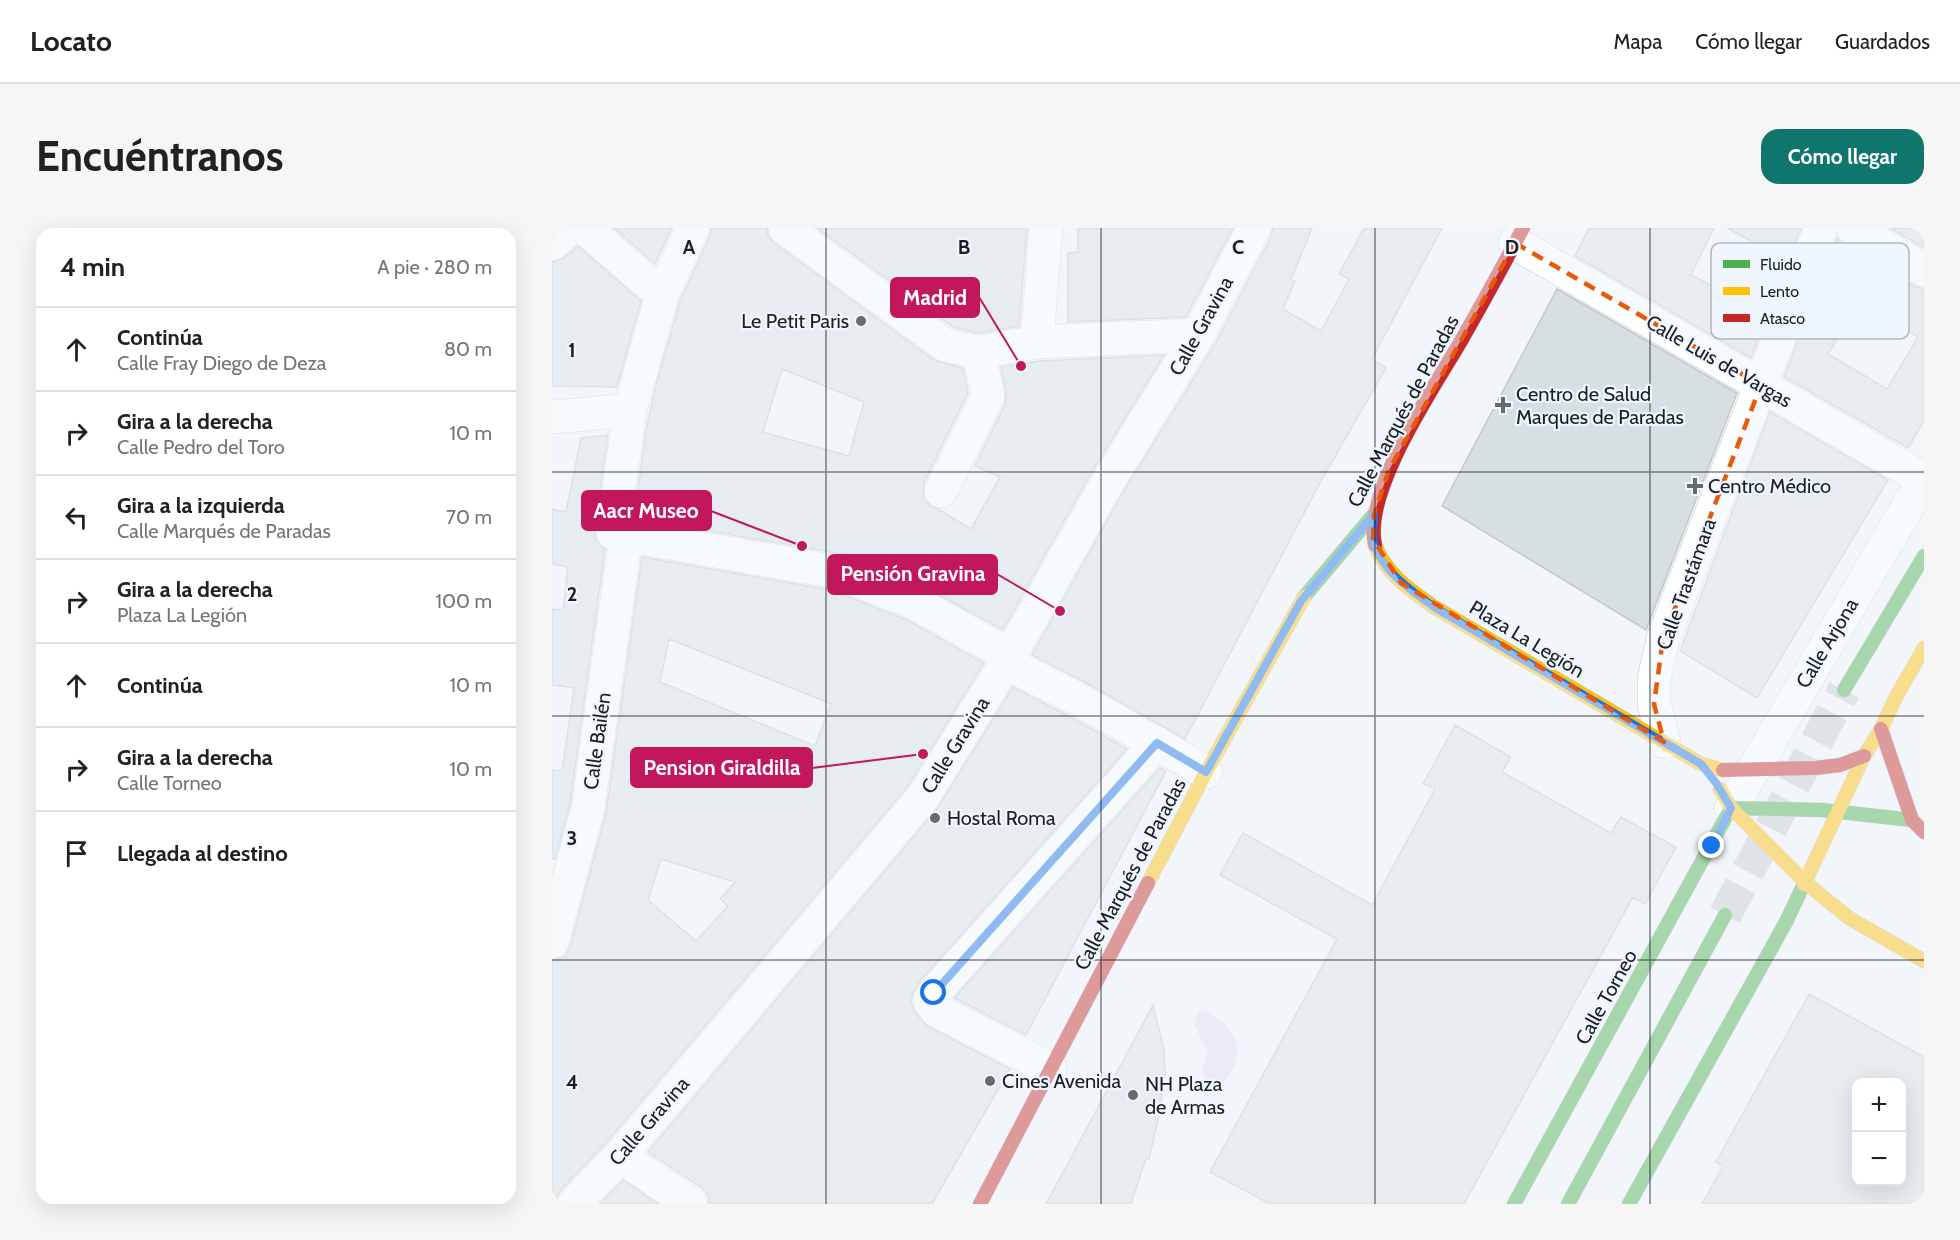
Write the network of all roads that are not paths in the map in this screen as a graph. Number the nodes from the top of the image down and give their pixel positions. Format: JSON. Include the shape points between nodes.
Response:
{"nodes":[{"id":1,"x":570,"y":228,"type":"edge"},
{"id":2,"x":585,"y":228,"type":"edge"},
{"id":3,"x":693,"y":228,"type":"edge"},
{"id":4,"x":785,"y":228,"type":"edge"},
{"id":5,"x":1046,"y":228,"type":"edge"},
{"id":6,"x":1254,"y":228,"type":"edge"},
{"id":7,"x":1821,"y":228,"type":"edge"},
{"id":8,"x":1853,"y":228,"type":"edge"},
{"id":9,"x":1519,"y":235,"type":"edge"},
{"id":10,"x":1815,"y":243,"type":"edge"},
{"id":11,"x":1878,"y":243,"type":"edge"},
{"id":12,"x":552,"y":244,"type":"edge"},
{"id":13,"x":1909,"y":261,"type":"edge"},
{"id":14,"x":1924,"y":270,"type":"edge"},
{"id":15,"x":662,"y":295,"type":"junction"},
{"id":16,"x":1198,"y":334,"type":"junction"},
{"id":17,"x":1779,"y":339,"type":"edge"},
{"id":18,"x":1037,"y":342,"type":"junction"},
{"id":19,"x":979,"y":352,"type":"junction"},
{"id":20,"x":1761,"y":385,"type":"junction"},
{"id":21,"x":630,"y":410,"type":"junction"},
{"id":22,"x":552,"y":417,"type":"edge"},
{"id":23,"x":1924,"y":479,"type":"edge"},
{"id":24,"x":941,"y":491,"type":"dead end"},
{"id":25,"x":1374,"y":514,"type":"junction"},
{"id":26,"x":620,"y":534,"type":"junction"},
{"id":27,"x":1924,"y":556,"type":"edge"},
{"id":28,"x":1924,"y":648,"type":"edge"},
{"id":29,"x":1006,"y":663,"type":"junction"},
{"id":30,"x":1844,"y":690,"type":"tunnel mouth"},
{"id":31,"x":1881,"y":729,"type":"junction"},
{"id":32,"x":1664,"y":742,"type":"junction"},
{"id":33,"x":1157,"y":743,"type":"junction"},
{"id":34,"x":1864,"y":756,"type":"junction"},
{"id":35,"x":1701,"y":764,"type":"junction"},
{"id":36,"x":1754,"y":770,"type":"junction"},
{"id":37,"x":1206,"y":772,"type":"junction"},
{"id":38,"x":1731,"y":808,"type":"junction"},
{"id":39,"x":1840,"y":811,"type":"junction"},
{"id":40,"x":1912,"y":820,"type":"junction"},
{"id":41,"x":1924,"y":832,"type":"edge"},
{"id":42,"x":1806,"y":883,"type":"junction"},
{"id":43,"x":559,"y":891,"type":"edge"},
{"id":44,"x":1725,"y":915,"type":"tunnel mouth"},
{"id":45,"x":552,"y":942,"type":"edge"},
{"id":46,"x":1924,"y":961,"type":"edge"},
{"id":47,"x":1050,"y":1069,"type":"junction"},
{"id":48,"x":620,"y":1156,"type":"junction"},
{"id":49,"x":574,"y":1204,"type":"edge"},
{"id":50,"x":691,"y":1204,"type":"edge"},
{"id":51,"x":980,"y":1204,"type":"edge"},
{"id":52,"x":1514,"y":1204,"type":"edge"},
{"id":53,"x":1568,"y":1204,"type":"edge"},
{"id":54,"x":1629,"y":1204,"type":"edge"}],
"edges":[{"from":1,"to":12,"type":"street"},
{"from":2,"to":15,"type":"street"},
{"from":3,"to":15,"type":"street","name":"Calle Bailén"},
{"from":4,"to":19,"type":"street","via":[[945,345]]},
{"from":5,"to":18,"type":"street"},
{"from":6,"to":16,"type":"street","name":"Calle Gravina"},
{"from":7,"to":10,"type":"street","name":"Calle Trastámara"},
{"from":8,"to":11,"type":"street"},
{"from":9,"to":20,"type":"street","name":"Calle Luis de Vargas"},
{"from":9,"to":25,"type":"main road","name":"Calle Marqués de Paradas","via":[[1389,470]]},
{"from":13,"to":14,"type":"street"},
{"from":15,"to":21,"type":"street","name":"Calle Bailén"},
{"from":16,"to":18,"type":"street"},
{"from":16,"to":29,"type":"street","name":"Calle Gravina","via":[[1106,485]]},
{"from":17,"to":20,"type":"street","name":"Calle Trastámara"},
{"from":18,"to":19,"type":"street"},
{"from":19,"to":24,"type":"street","via":[[988,396]]},
{"from":20,"to":23,"type":"street","name":"Calle Luis de Vargas"},
{"from":20,"to":32,"type":"street","name":"Calle Trastámara","via":[[1663,639],[1654,679],[1654,704]]},
{"from":21,"to":22,"type":"street"},
{"from":21,"to":26,"type":"street","name":"Calle Bailén"},
{"from":23,"to":36,"type":"street","name":"Calle Arjona"},
{"from":25,"to":32,"type":"main road","name":"Plaza La Legión","via":[[1373,539],[1382,559],[1401,583],[1434,607]]},
{"from":25,"to":37,"type":"main road","name":"Calle Marqués de Paradas","via":[[1301,601]]},
{"from":26,"to":29,"type":"street","via":[[836,572],[917,604],[998,649]]},
{"from":26,"to":43,"type":"street","name":"Calle Bailén","via":[[588,808]]},
{"from":27,"to":30,"type":"main road","name":"Calle Arjona"},
{"from":28,"to":31,"type":"main road"},
{"from":29,"to":33,"type":"street"},
{"from":29,"to":48,"type":"street","name":"Calle Gravina","via":[[923,797]]},
{"from":31,"to":34,"type":"main road"},
{"from":31,"to":40,"type":"main road"},
{"from":32,"to":35,"type":"main road","name":"Plaza La Legión"},
{"from":33,"to":37,"type":"street"},
{"from":33,"to":47,"type":"street","via":[[930,1001],[936,1010]]},
{"from":34,"to":36,"type":"main road","via":[[1840,765]]},
{"from":34,"to":39,"type":"main road"},
{"from":35,"to":36,"type":"main road","via":[[1726,771]]},
{"from":35,"to":38,"type":"main road"},
{"from":36,"to":38,"type":"street","name":"Calle Arjona"},
{"from":37,"to":47,"type":"main road","name":"Calle Marqués de Paradas"},
{"from":38,"to":39,"type":"main road"},
{"from":38,"to":42,"type":"main road"},
{"from":38,"to":52,"type":"main road","name":"Calle Torneo"},
{"from":39,"to":40,"type":"main road"},
{"from":39,"to":42,"type":"main road"},
{"from":40,"to":41,"type":"main road"},
{"from":42,"to":46,"type":"main road","via":[[1849,918]]},
{"from":42,"to":54,"type":"main road"},
{"from":43,"to":45,"type":"street","name":"Calle Bailén"},
{"from":44,"to":53,"type":"main road"},
{"from":47,"to":51,"type":"main road","name":"Calle Marqués de Paradas"},
{"from":48,"to":49,"type":"street","name":"Calle Gravina"},
{"from":48,"to":50,"type":"street"}]}
